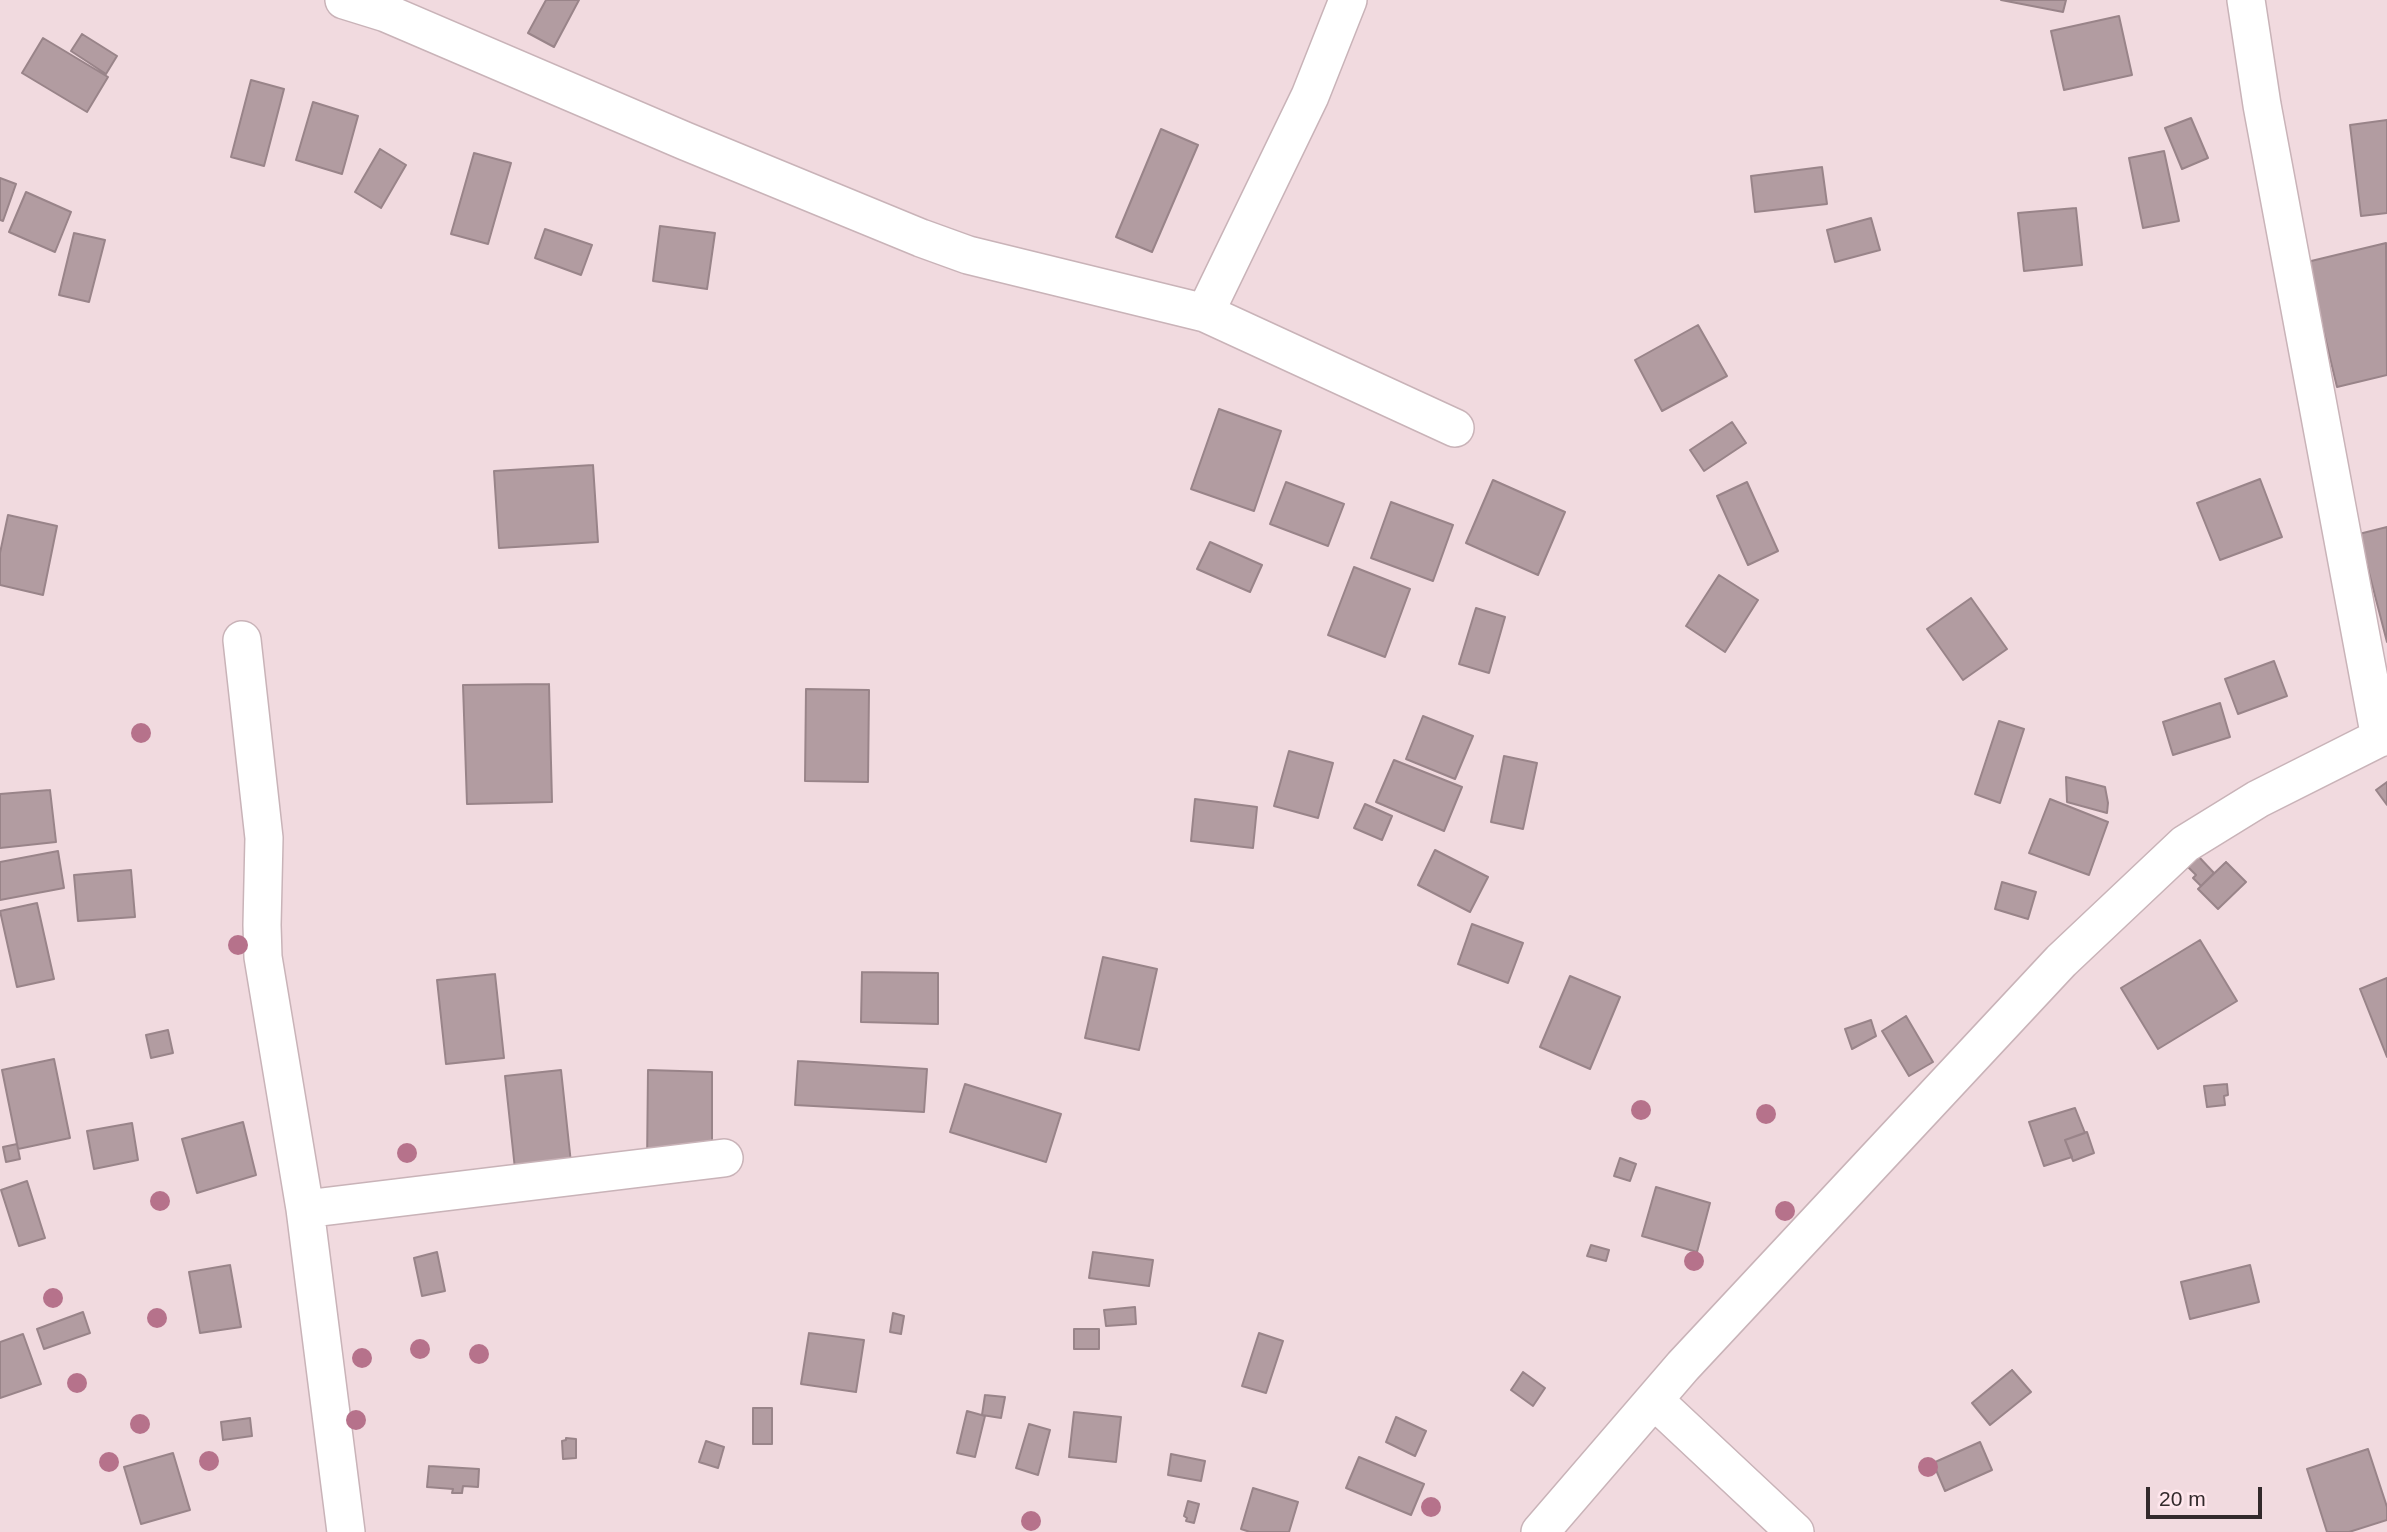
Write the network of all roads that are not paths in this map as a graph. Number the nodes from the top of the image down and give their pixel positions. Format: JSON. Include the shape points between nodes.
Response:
{"nodes":[{"id":1,"x":344,"y":0,"type":"edge"},
{"id":2,"x":1348,"y":0,"type":"edge"},
{"id":3,"x":2246,"y":0,"type":"edge"},
{"id":4,"x":391,"y":7,"type":"edge"},
{"id":5,"x":1205,"y":313,"type":"junction"},
{"id":6,"x":1455,"y":428,"type":"dead end"},
{"id":7,"x":242,"y":640,"type":"dead end"},
{"id":8,"x":2383,"y":736,"type":"edge"},
{"id":9,"x":724,"y":1158,"type":"dead end"},
{"id":10,"x":305,"y":1209,"type":"junction"},
{"id":11,"x":1654,"y":1400,"type":"junction"},
{"id":12,"x":346,"y":1532,"type":"edge"},
{"id":13,"x":1540,"y":1532,"type":"edge"},
{"id":14,"x":1795,"y":1532,"type":"edge"}],
"edges":[{"from":1,"to":4,"type":"street"},
{"from":2,"to":5,"type":"street","via":[[1310,96]]},
{"from":3,"to":8,"type":"street"},
{"from":4,"to":5,"type":"street","via":[[685,142],[921,238],[968,255]]},
{"from":5,"to":6,"type":"street"},
{"from":7,"to":10,"type":"street","via":[[264,838],[263,957]]},
{"from":8,"to":11,"type":"street","via":[[2258,799],[2185,844],[2061,961]]},
{"from":9,"to":10,"type":"street"},
{"from":10,"to":12,"type":"street"},
{"from":11,"to":13,"type":"street"},
{"from":11,"to":14,"type":"street"}]}
